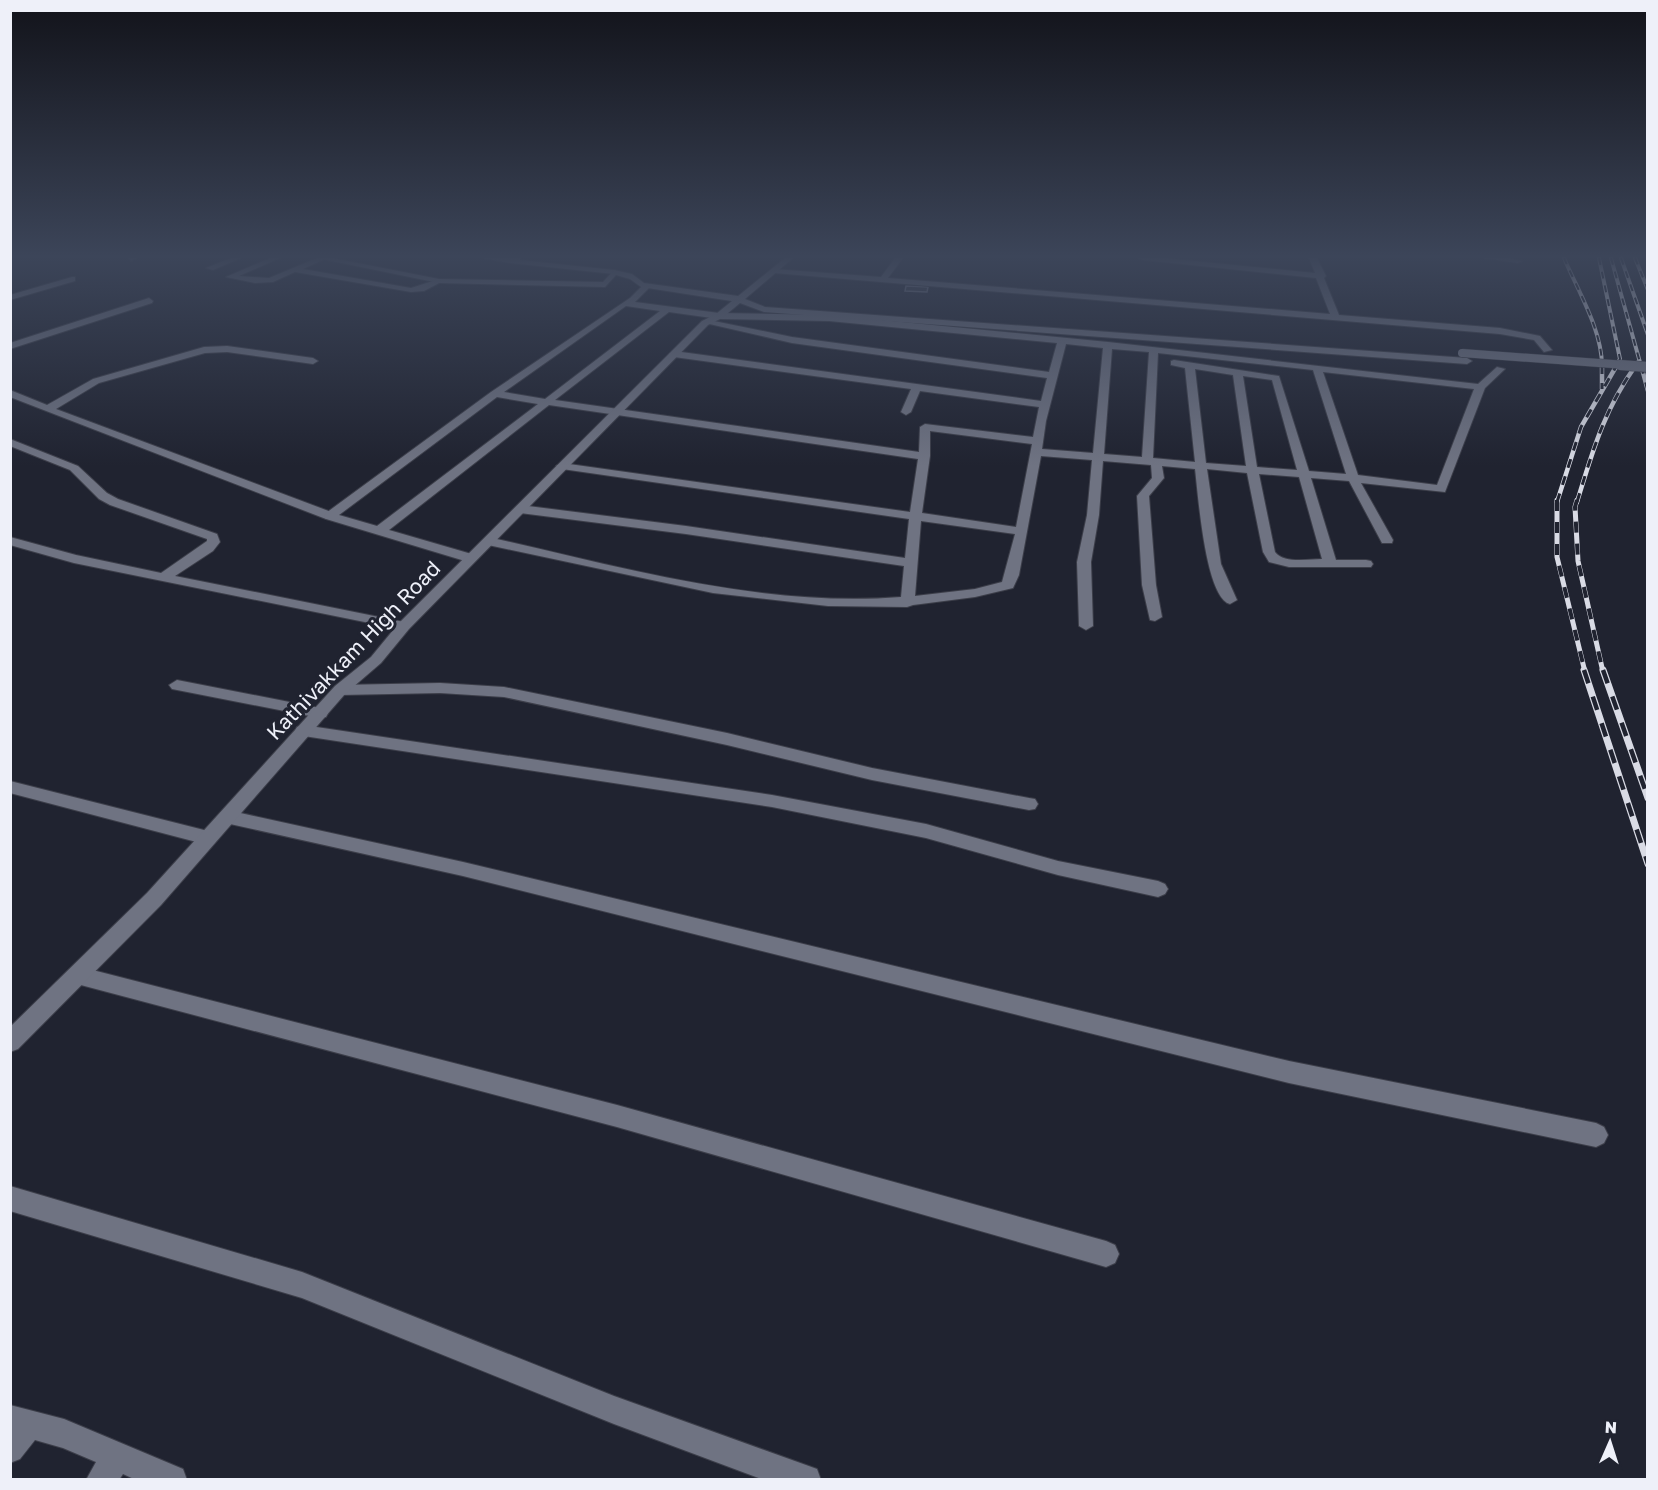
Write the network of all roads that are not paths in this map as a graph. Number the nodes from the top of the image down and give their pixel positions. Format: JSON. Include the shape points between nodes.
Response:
{"nodes":[{"id":1,"x":67,"y":328,"type":"edge"},
{"id":2,"x":590,"y":328,"type":"edge"},
{"id":3,"x":644,"y":328,"type":"edge"},
{"id":4,"x":703,"y":328,"type":"edge"},
{"id":5,"x":745,"y":328,"type":"edge"},
{"id":6,"x":930,"y":328,"type":"edge"},
{"id":7,"x":1034,"y":328,"type":"edge"},
{"id":8,"x":1453,"y":328,"type":"edge"},
{"id":9,"x":1062,"y":340,"type":"junction"},
{"id":10,"x":1108,"y":345,"type":"junction"},
{"id":11,"x":10,"y":346,"type":"edge"},
{"id":12,"x":1547,"y":350,"type":"dead end"},
{"id":13,"x":674,"y":354,"type":"junction"},
{"id":14,"x":1154,"y":355,"type":"junction"},
{"id":15,"x":1464,"y":357,"type":"junction"},
{"id":16,"x":313,"y":361,"type":"dead end"},
{"id":17,"x":1190,"y":365,"type":"junction"},
{"id":18,"x":1317,"y":367,"type":"junction"},
{"id":19,"x":1647,"y":367,"type":"edge"},
{"id":20,"x":1500,"y":369,"type":"dead end"},
{"id":21,"x":1238,"y":372,"type":"junction"},
{"id":22,"x":1647,"y":374,"type":"edge"},
{"id":23,"x":1053,"y":376,"type":"junction"},
{"id":24,"x":917,"y":387,"type":"junction"},
{"id":25,"x":1480,"y":387,"type":"junction"},
{"id":26,"x":10,"y":393,"type":"edge"},
{"id":27,"x":495,"y":394,"type":"junction"},
{"id":28,"x":548,"y":402,"type":"junction"},
{"id":29,"x":1046,"y":405,"type":"junction"},
{"id":30,"x":48,"y":409,"type":"junction"},
{"id":31,"x":616,"y":412,"type":"junction"},
{"id":32,"x":906,"y":412,"type":"dead end"},
{"id":33,"x":10,"y":442,"type":"edge"},
{"id":34,"x":1037,"y":447,"type":"junction"},
{"id":35,"x":924,"y":456,"type":"junction"},
{"id":36,"x":1098,"y":457,"type":"junction"},
{"id":37,"x":1151,"y":461,"type":"junction"},
{"id":38,"x":562,"y":466,"type":"junction"},
{"id":39,"x":1200,"y":466,"type":"junction"},
{"id":40,"x":1252,"y":470,"type":"junction"},
{"id":41,"x":1306,"y":474,"type":"junction"},
{"id":42,"x":1353,"y":478,"type":"junction"},
{"id":43,"x":520,"y":508,"type":"junction"},
{"id":44,"x":330,"y":516,"type":"junction"},
{"id":45,"x":915,"y":517,"type":"junction"},
{"id":46,"x":380,"y":531,"type":"junction"},
{"id":47,"x":1021,"y":531,"type":"junction"},
{"id":48,"x":1387,"y":540,"type":"dead end"},
{"id":49,"x":488,"y":541,"type":"junction"},
{"id":50,"x":10,"y":542,"type":"edge"},
{"id":51,"x":471,"y":558,"type":"junction"},
{"id":52,"x":909,"y":563,"type":"junction"},
{"id":53,"x":1330,"y":563,"type":"junction"},
{"id":54,"x":1366,"y":564,"type":"dead end"},
{"id":55,"x":164,"y":577,"type":"junction"},
{"id":56,"x":1230,"y":600,"type":"dead end"},
{"id":57,"x":907,"y":603,"type":"junction"},
{"id":58,"x":1155,"y":617,"type":"dead end"},
{"id":59,"x":404,"y":626,"type":"junction"},
{"id":60,"x":1086,"y":626,"type":"dead end"},
{"id":61,"x":177,"y":685,"type":"dead end"},
{"id":62,"x":340,"y":690,"type":"junction"},
{"id":63,"x":320,"y":713,"type":"junction"},
{"id":64,"x":303,"y":731,"type":"junction"},
{"id":65,"x":10,"y":787,"type":"edge"},
{"id":66,"x":1029,"y":804,"type":"dead end"},
{"id":67,"x":227,"y":817,"type":"junction"},
{"id":68,"x":208,"y":838,"type":"junction"},
{"id":69,"x":1158,"y":889,"type":"dead end"},
{"id":70,"x":77,"y":975,"type":"junction"},
{"id":71,"x":16,"y":1030,"type":"edge"},
{"id":72,"x":1596,"y":1135,"type":"dead end"},
{"id":73,"x":10,"y":1198,"type":"edge"},
{"id":74,"x":1106,"y":1254,"type":"dead end"},
{"id":75,"x":20,"y":1422,"type":"edge"},
{"id":76,"x":10,"y":1449,"type":"edge"},
{"id":77,"x":109,"y":1468,"type":"edge"},
{"id":78,"x":162,"y":1478,"type":"edge"},
{"id":79,"x":806,"y":1479,"type":"edge"}],
"edges":[{"from":1,"to":11,"type":"street"},
{"from":2,"to":27,"type":"street"},
{"from":3,"to":28,"type":"street"},
{"from":4,"to":13,"type":"street","name":"Kathivakkam High Road"},
{"from":5,"to":23,"type":"street","via":[[792,340]]},
{"from":6,"to":9,"type":"street"},
{"from":7,"to":15,"type":"street"},
{"from":8,"to":12,"type":"street","via":[[1525,334],[1537,338]]},
{"from":9,"to":10,"type":"street"},
{"from":9,"to":23,"type":"street"},
{"from":10,"to":14,"type":"street"},
{"from":10,"to":36,"type":"street"},
{"from":13,"to":24,"type":"street"},
{"from":13,"to":31,"type":"street","name":"Kathivakkam High Road"},
{"from":14,"to":17,"type":"street"},
{"from":14,"to":18,"type":"street"},
{"from":14,"to":37,"type":"street"},
{"from":15,"to":19,"type":"street","bridge":true},
{"from":15,"to":22,"type":"street"},
{"from":16,"to":30,"type":"street","via":[[227,349],[204,350],[96,381]]},
{"from":17,"to":21,"type":"street"},
{"from":17,"to":39,"type":"street"},
{"from":18,"to":25,"type":"street"},
{"from":18,"to":42,"type":"street"},
{"from":20,"to":25,"type":"street"},
{"from":21,"to":40,"type":"street"},
{"from":21,"to":41,"type":"street","via":[[1276,378]]},
{"from":23,"to":29,"type":"street"},
{"from":24,"to":29,"type":"street"},
{"from":24,"to":32,"type":"street"},
{"from":25,"to":42,"type":"street","via":[[1441,489]]},
{"from":26,"to":30,"type":"street"},
{"from":27,"to":28,"type":"street"},
{"from":27,"to":44,"type":"street"},
{"from":28,"to":31,"type":"street"},
{"from":28,"to":46,"type":"street"},
{"from":29,"to":34,"type":"street"},
{"from":30,"to":44,"type":"street"},
{"from":31,"to":35,"type":"street"},
{"from":31,"to":38,"type":"street","name":"Kathivakkam High Road"},
{"from":33,"to":55,"type":"street","via":[[74,468],[114,502],[213,537],[208,548]]},
{"from":34,"to":35,"type":"street","via":[[925,427]]},
{"from":34,"to":36,"type":"street"},
{"from":34,"to":47,"type":"street"},
{"from":35,"to":45,"type":"street"},
{"from":36,"to":37,"type":"street"},
{"from":36,"to":60,"type":"street","via":[[1084,562]]},
{"from":37,"to":39,"type":"street"},
{"from":37,"to":58,"type":"street","via":[[1158,478],[1143,496]]},
{"from":38,"to":43,"type":"street","name":"Kathivakkam High Road"},
{"from":38,"to":45,"type":"street"},
{"from":39,"to":40,"type":"street"},
{"from":39,"to":56,"type":"street","via":[[1215,564]]},
{"from":40,"to":41,"type":"street"},
{"from":40,"to":53,"type":"street","via":[[1266,544],[1274,559]]},
{"from":41,"to":42,"type":"street"},
{"from":41,"to":53,"type":"street"},
{"from":42,"to":48,"type":"street"},
{"from":43,"to":49,"type":"street","name":"Kathivakkam High Road"},
{"from":43,"to":52,"type":"street"},
{"from":44,"to":46,"type":"street"},
{"from":45,"to":47,"type":"street"},
{"from":45,"to":52,"type":"street"},
{"from":46,"to":51,"type":"street"},
{"from":47,"to":57,"type":"street","via":[[1008,585],[992,591]]},
{"from":49,"to":51,"type":"street","name":"Kathivakkam High Road"},
{"from":49,"to":57,"type":"street","via":[[749,594],[848,604]]},
{"from":50,"to":55,"type":"street"},
{"from":51,"to":59,"type":"street","name":"Kathivakkam High Road"},
{"from":52,"to":57,"type":"street"},
{"from":53,"to":54,"type":"street"},
{"from":55,"to":59,"type":"street"},
{"from":59,"to":62,"type":"street","name":"Kathivakkam High Road","via":[[376,660]]},
{"from":61,"to":63,"type":"street"},
{"from":62,"to":63,"type":"street","name":"Kathivakkam High Road"},
{"from":62,"to":66,"type":"street","via":[[440,687],[504,692],[872,774]]},
{"from":63,"to":64,"type":"street","name":"Kathivakkam High Road"},
{"from":64,"to":67,"type":"street","name":"Kathivakkam High Road"},
{"from":64,"to":69,"type":"street","via":[[772,801],[926,831],[1058,868]]},
{"from":65,"to":68,"type":"street"},
{"from":67,"to":68,"type":"street","name":"Kathivakkam High Road"},
{"from":67,"to":72,"type":"street","via":[[463,869],[1289,1072]]},
{"from":68,"to":70,"type":"street","name":"Kathivakkam High Road","via":[[154,899]]},
{"from":70,"to":71,"type":"street","name":"Kathivakkam High Road"},
{"from":70,"to":74,"type":"street","via":[[605,1113]]},
{"from":73,"to":79,"type":"street","via":[[302,1285],[614,1410]]},
{"from":75,"to":76,"type":"street"},
{"from":75,"to":77,"type":"street","via":[[64,1434]]},
{"from":77,"to":78,"type":"street"}]}
